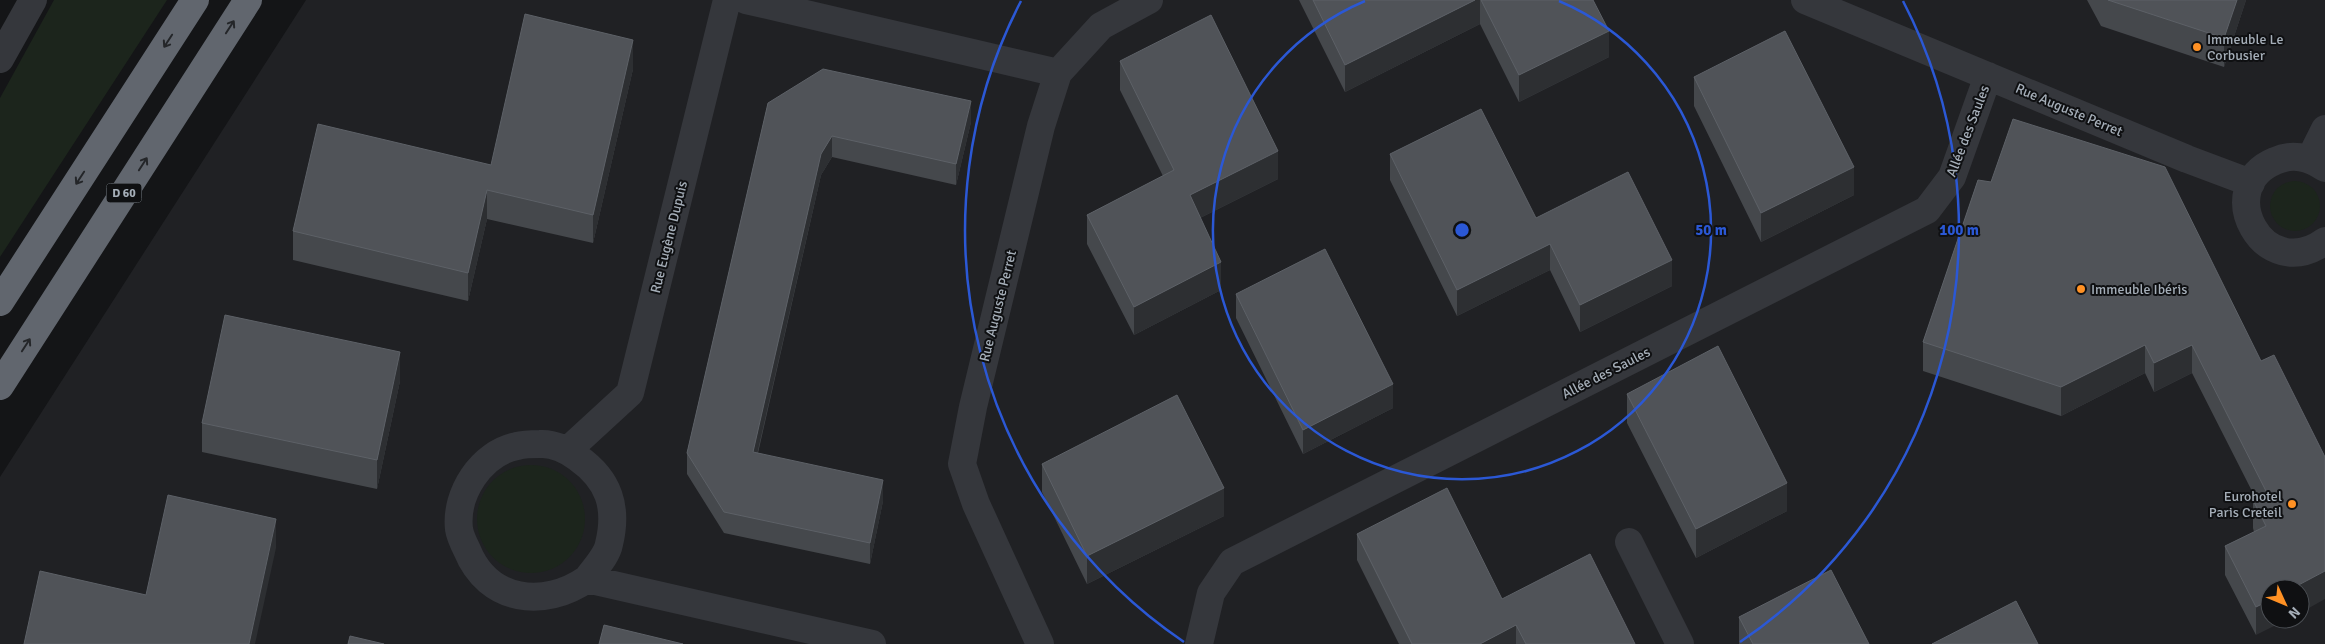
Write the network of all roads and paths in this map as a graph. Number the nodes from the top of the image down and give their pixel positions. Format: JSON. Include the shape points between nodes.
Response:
{"nodes":[{"id":1,"x":33,"y":0,"type":"edge"},
{"id":2,"x":195,"y":0,"type":"edge"},
{"id":3,"x":248,"y":0,"type":"edge"},
{"id":4,"x":727,"y":0,"type":"edge"},
{"id":5,"x":746,"y":0,"type":"edge"},
{"id":6,"x":1149,"y":0,"type":"edge"},
{"id":7,"x":1805,"y":0,"type":"edge"},
{"id":8,"x":0,"y":59,"type":"edge"},
{"id":9,"x":1058,"y":73,"type":"junction"},
{"id":10,"x":1988,"y":76,"type":"junction"},
{"id":11,"x":2325,"y":129,"type":"edge"},
{"id":12,"x":2318,"y":163,"type":"edge"},
{"id":13,"x":2251,"y":183,"type":"junction"},
{"id":14,"x":2322,"y":251,"type":"edge"},
{"id":15,"x":0,"y":302,"type":"edge"},
{"id":16,"x":0,"y":386,"type":"edge"},
{"id":17,"x":568,"y":450,"type":"junction"},
{"id":18,"x":1629,"y":542,"type":"dead end"},
{"id":19,"x":587,"y":579,"type":"junction"},
{"id":20,"x":1033,"y":642,"type":"edge"},
{"id":21,"x":872,"y":644,"type":"edge"},
{"id":22,"x":1199,"y":644,"type":"edge"},
{"id":23,"x":1680,"y":644,"type":"edge"}],
"edges":[{"from":1,"to":8,"type":"street"},
{"from":2,"to":15,"type":"highway","one_way":true},
{"from":16,"to":3,"type":"highway","number":"D 60","one_way":true},
{"from":4,"to":17,"type":"street","name":"Rue Eugène Dupuis","via":[[630,393]]},
{"from":5,"to":9,"type":"street"},
{"from":6,"to":9,"type":"street","name":"Rue Auguste Perret","via":[[1101,26]]},
{"from":7,"to":10,"type":"street","name":"Rue Auguste Perret"},
{"from":9,"to":20,"type":"street","name":"Rue Auguste Perret","via":[[1041,126],[962,464]]},
{"from":10,"to":13,"type":"street","name":"Rue Auguste Perret","via":[[2187,160]]},
{"from":10,"to":22,"type":"street","name":"Allée des Saules","via":[[1952,177],[1927,210],[1232,562],[1210,593]]},
{"from":11,"to":12,"type":"street"},
{"from":12,"to":13,"type":"street","via":[[2297,156],[2283,157],[2259,171]]},
{"from":13,"to":14,"type":"street","via":[[2246,197],[2246,212],[2260,239],[2272,248],[2286,252]]},
{"from":17,"to":19,"type":"street","via":[[595,470],[610,496],[613,520],[609,546]]},
{"from":17,"to":19,"type":"street","via":[[543,444],[516,446],[500,452],[479,468],[468,485],[459,510],[459,530],[474,567],[493,585],[520,597],[550,596]]},
{"from":18,"to":23,"type":"street"},
{"from":19,"to":21,"type":"street"}]}
